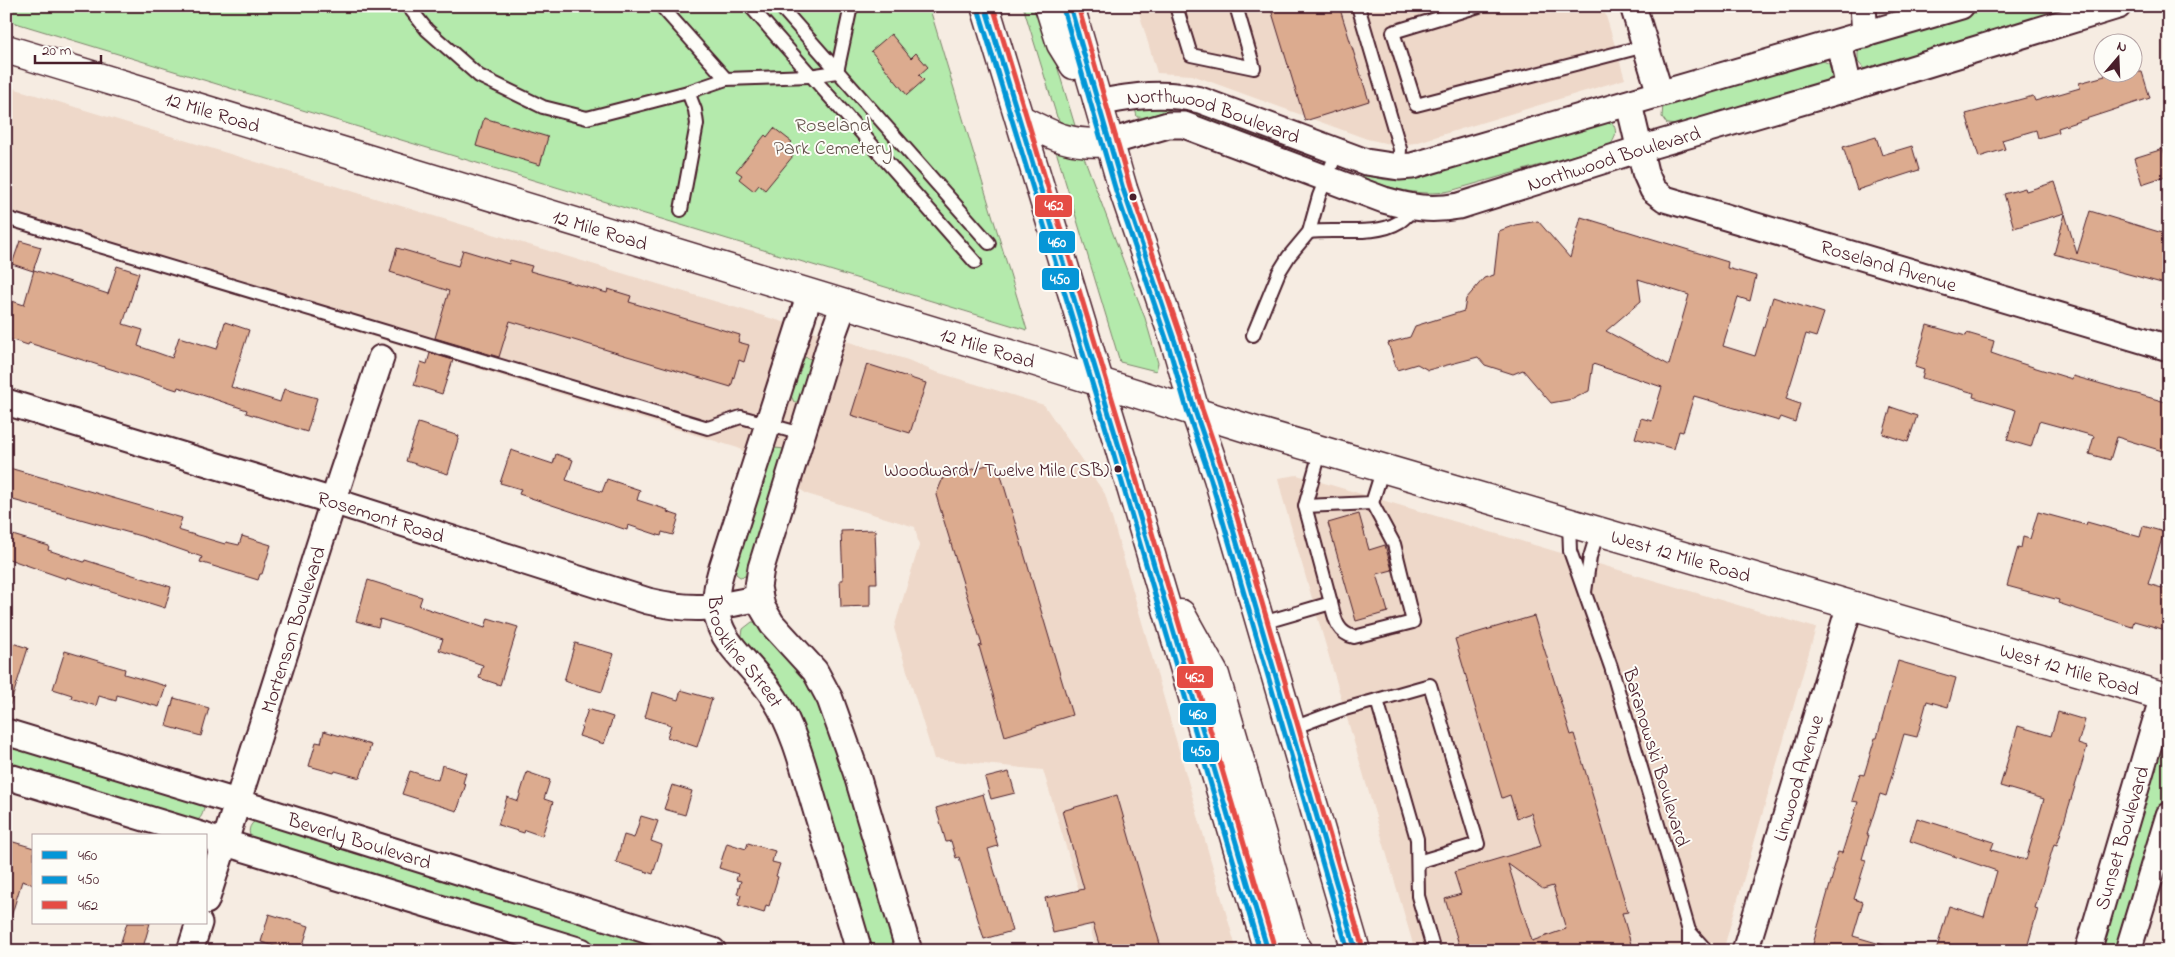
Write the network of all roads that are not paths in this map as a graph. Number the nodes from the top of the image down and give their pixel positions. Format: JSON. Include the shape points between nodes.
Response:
{"nodes":[{"id":1,"x":408,"y":6,"type":"edge"},
{"id":2,"x":661,"y":6,"type":"edge"},
{"id":3,"x":750,"y":6,"type":"edge"},
{"id":4,"x":780,"y":6,"type":"edge"},
{"id":5,"x":851,"y":6,"type":"edge"},
{"id":6,"x":985,"y":6,"type":"edge"},
{"id":7,"x":1176,"y":6,"type":"edge"},
{"id":8,"x":1236,"y":6,"type":"edge"},
{"id":9,"x":1358,"y":6,"type":"edge"},
{"id":10,"x":1479,"y":6,"type":"edge"},
{"id":11,"x":1633,"y":6,"type":"edge"},
{"id":12,"x":1863,"y":6,"type":"edge"},
{"id":13,"x":1961,"y":6,"type":"edge"},
{"id":14,"x":2118,"y":6,"type":"edge"},
{"id":15,"x":1067,"y":7,"type":"edge"},
{"id":16,"x":1865,"y":35,"type":"junction"},
{"id":17,"x":1839,"y":43,"type":"junction"},
{"id":18,"x":1645,"y":46,"type":"junction"},
{"id":19,"x":6,"y":49,"type":"edge"},
{"id":20,"x":837,"y":72,"type":"junction"},
{"id":21,"x":809,"y":76,"type":"junction"},
{"id":22,"x":726,"y":79,"type":"junction"},
{"id":23,"x":1849,"y":88,"type":"junction"},
{"id":24,"x":688,"y":92,"type":"junction"},
{"id":25,"x":1660,"y":93,"type":"junction"},
{"id":26,"x":1097,"y":103,"type":"junction"},
{"id":27,"x":1629,"y":104,"type":"junction"},
{"id":28,"x":1020,"y":119,"type":"junction"},
{"id":29,"x":1110,"y":142,"type":"junction"},
{"id":30,"x":1640,"y":149,"type":"junction"},
{"id":31,"x":1337,"y":152,"type":"junction"},
{"id":32,"x":1399,"y":167,"type":"junction"},
{"id":33,"x":1325,"y":178,"type":"junction"},
{"id":34,"x":1414,"y":208,"type":"junction"},
{"id":35,"x":681,"y":210,"type":"dead end"},
{"id":36,"x":6,"y":218,"type":"edge"},
{"id":37,"x":1309,"y":232,"type":"junction"},
{"id":38,"x":990,"y":243,"type":"dead end"},
{"id":39,"x":975,"y":262,"type":"dead end"},
{"id":40,"x":810,"y":293,"type":"junction"},
{"id":41,"x":844,"y":304,"type":"junction"},
{"id":42,"x":1253,"y":335,"type":"dead end"},
{"id":43,"x":2169,"y":348,"type":"edge"},
{"id":44,"x":381,"y":358,"type":"dead end"},
{"id":45,"x":1099,"y":382,"type":"junction"},
{"id":46,"x":6,"y":402,"type":"edge"},
{"id":47,"x":1195,"y":410,"type":"junction"},
{"id":48,"x":768,"y":424,"type":"junction"},
{"id":49,"x":802,"y":434,"type":"junction"},
{"id":50,"x":1322,"y":449,"type":"junction"},
{"id":51,"x":1383,"y":468,"type":"junction"},
{"id":52,"x":333,"y":501,"type":"junction"},
{"id":53,"x":1372,"y":504,"type":"junction"},
{"id":54,"x":1305,"y":506,"type":"junction"},
{"id":55,"x":1569,"y":523,"type":"junction"},
{"id":56,"x":1598,"y":531,"type":"junction"},
{"id":57,"x":1153,"y":564,"type":"junction"},
{"id":58,"x":1585,"y":594,"type":"junction"},
{"id":59,"x":759,"y":598,"type":"junction"},
{"id":60,"x":1331,"y":603,"type":"junction"},
{"id":61,"x":1850,"y":605,"type":"junction"},
{"id":62,"x":714,"y":608,"type":"junction"},
{"id":63,"x":1259,"y":624,"type":"junction"},
{"id":64,"x":2166,"y":697,"type":"edge"},
{"id":65,"x":1377,"y":700,"type":"junction"},
{"id":66,"x":1290,"y":729,"type":"junction"},
{"id":67,"x":6,"y":732,"type":"edge"},
{"id":68,"x":6,"y":776,"type":"edge"},
{"id":69,"x":238,"y":803,"type":"junction"},
{"id":70,"x":2169,"y":816,"type":"edge"},
{"id":71,"x":199,"y":834,"type":"edge"},
{"id":72,"x":212,"y":838,"type":"edge"},
{"id":73,"x":1418,"y":862,"type":"junction"},
{"id":74,"x":208,"y":880,"type":"edge"},
{"id":75,"x":199,"y":924,"type":"edge"},
{"id":76,"x":1689,"y":931,"type":"junction"},
{"id":77,"x":1351,"y":948,"type":"edge"},
{"id":78,"x":190,"y":951,"type":"edge"},
{"id":79,"x":581,"y":951,"type":"edge"},
{"id":80,"x":713,"y":951,"type":"edge"},
{"id":81,"x":859,"y":951,"type":"edge"},
{"id":82,"x":909,"y":951,"type":"edge"},
{"id":83,"x":1268,"y":951,"type":"edge"},
{"id":84,"x":1299,"y":951,"type":"edge"},
{"id":85,"x":1434,"y":951,"type":"edge"},
{"id":86,"x":1689,"y":951,"type":"edge"},
{"id":87,"x":1707,"y":951,"type":"edge"},
{"id":88,"x":1745,"y":951,"type":"edge"},
{"id":89,"x":2088,"y":951,"type":"edge"},
{"id":90,"x":2128,"y":951,"type":"edge"}],
"edges":[{"from":1,"to":24,"type":"lane","via":[[427,30],[479,76],[543,107],[587,118]]},
{"from":2,"to":22,"type":"lane"},
{"from":3,"to":21,"type":"lane"},
{"from":4,"to":20,"type":"lane"},
{"from":5,"to":20,"type":"lane"},
{"from":6,"to":28,"type":"main road"},
{"from":7,"to":8,"type":"lane","via":[[1191,55],[1254,68]]},
{"from":9,"to":32,"type":"lane","via":[[1400,149]]},
{"from":10,"to":18,"type":"lane","via":[[1393,32],[1416,105]]},
{"from":11,"to":18,"type":"street"},
{"from":12,"to":16,"type":"street"},
{"from":13,"to":16,"type":"street","name":"Northwood Boulevard"},
{"from":14,"to":23,"type":"street","name":"Northwood Boulevard"},
{"from":15,"to":26,"type":"main road","via":[[1061,44]]},
{"from":16,"to":17,"type":"street","name":"Northwood Boulevard"},
{"from":17,"to":23,"type":"street"},
{"from":17,"to":25,"type":"street","name":"Northwood Boulevard"},
{"from":18,"to":25,"type":"street"},
{"from":19,"to":40,"type":"main road","name":"12 Mile Road"},
{"from":20,"to":21,"type":"lane"},
{"from":20,"to":38,"type":"lane"},
{"from":21,"to":22,"type":"lane"},
{"from":21,"to":39,"type":"lane"},
{"from":22,"to":24,"type":"lane"},
{"from":23,"to":30,"type":"street","name":"Northwood Boulevard"},
{"from":24,"to":35,"type":"lane","via":[[697,124]]},
{"from":25,"to":27,"type":"street","name":"Northwood Boulevard"},
{"from":26,"to":29,"type":"main road"},
{"from":26,"to":31,"type":"street","name":"Northwood Boulevard","via":[[1141,94],[1181,95]]},
{"from":27,"to":30,"type":"street","name":"Roseland Avenue"},
{"from":27,"to":32,"type":"street","name":"Northwood Boulevard","via":[[1420,164]]},
{"from":28,"to":29,"type":"main road","via":[[1068,140],[1088,144]]},
{"from":28,"to":45,"type":"main road"},
{"from":29,"to":33,"type":"street","name":"Northwood Boulevard","via":[[1168,125],[1184,125]]},
{"from":29,"to":47,"type":"main road"},
{"from":30,"to":34,"type":"street","name":"Northwood Boulevard","via":[[1459,206]]},
{"from":30,"to":43,"type":"street","name":"Roseland Avenue","via":[[1653,190],[1665,199]]},
{"from":31,"to":32,"type":"street","name":"Northwood Boulevard","via":[[1366,162]]},
{"from":31,"to":33,"type":"lane"},
{"from":33,"to":34,"type":"street","name":"Northwood Boulevard"},
{"from":33,"to":37,"type":"lane"},
{"from":34,"to":37,"type":"lane","via":[[1400,222],[1382,229]]},
{"from":36,"to":48,"type":"lane","via":[[708,428],[741,417]]},
{"from":37,"to":42,"type":"lane","via":[[1279,272]]},
{"from":40,"to":41,"type":"main road","name":"12 Mile Road"},
{"from":40,"to":48,"type":"street","name":"Brookline Street"},
{"from":41,"to":45,"type":"main road","name":"12 Mile Road"},
{"from":41,"to":49,"type":"street","name":"Brookline Street"},
{"from":44,"to":52,"type":"street","name":"Mortenson Boulevard"},
{"from":45,"to":47,"type":"main road","name":"12 Mile Road"},
{"from":45,"to":57,"type":"main road"},
{"from":46,"to":52,"type":"street","name":"Rosemont Road"},
{"from":47,"to":50,"type":"main road","name":"West 12 Mile Road"},
{"from":47,"to":63,"type":"main road","via":[[1218,478]]},
{"from":48,"to":49,"type":"lane"},
{"from":48,"to":62,"type":"street","name":"Brookline Street","via":[[717,584]]},
{"from":49,"to":59,"type":"street","name":"Brookline Street","via":[[761,568]]},
{"from":50,"to":51,"type":"main road","name":"West 12 Mile Road"},
{"from":50,"to":54,"type":"lane"},
{"from":51,"to":53,"type":"lane"},
{"from":51,"to":55,"type":"main road","name":"West 12 Mile Road"},
{"from":52,"to":62,"type":"street","name":"Rosemont Road","via":[[648,601],[671,606]]},
{"from":52,"to":69,"type":"street","name":"Mortenson Boulevard"},
{"from":53,"to":54,"type":"lane"},
{"from":53,"to":60,"type":"lane","via":[[1394,544],[1413,622],[1354,637],[1336,625]]},
{"from":54,"to":60,"type":"lane"},
{"from":55,"to":56,"type":"main road","name":"West 12 Mile Road"},
{"from":55,"to":58,"type":"lane","name":"Baranowski Boulevard","via":[[1570,551]]},
{"from":56,"to":58,"type":"lane","name":"Baranowski Boulevard","via":[[1590,557]]},
{"from":56,"to":61,"type":"main road","name":"West 12 Mile Road"},
{"from":57,"to":83,"type":"main road"},
{"from":57,"to":84,"type":"main road","via":[[1215,675],[1293,942]]},
{"from":58,"to":76,"type":"lane","name":"Baranowski Boulevard","via":[[1611,667]]},
{"from":59,"to":62,"type":"street","name":"Rosemont Road"},
{"from":59,"to":82,"type":"street","name":"Brookline Street","via":[[772,624],[815,672],[830,699],[856,772]]},
{"from":60,"to":63,"type":"lane"},
{"from":61,"to":64,"type":"main road","name":"West 12 Mile Road"},
{"from":61,"to":88,"type":"street","name":"Linwood Avenue"},
{"from":62,"to":81,"type":"street","name":"Brookline Street","via":[[719,628],[774,699],[796,742]]},
{"from":63,"to":66,"type":"main road"},
{"from":64,"to":89,"type":"street","name":"Sunset Boulevard"},
{"from":65,"to":66,"type":"lane"},
{"from":65,"to":73,"type":"lane","via":[[1417,839]]},
{"from":65,"to":73,"type":"lane","via":[[1430,685],[1478,844]]},
{"from":66,"to":77,"type":"main road"},
{"from":67,"to":69,"type":"street","name":"Beverly Boulevard"},
{"from":68,"to":71,"type":"street","name":"Beverly Boulevard"},
{"from":69,"to":72,"type":"street","name":"Mortenson Boulevard"},
{"from":69,"to":80,"type":"street","name":"Beverly Boulevard"},
{"from":70,"to":90,"type":"street","name":"Sunset Boulevard"},
{"from":72,"to":74,"type":"street","name":"Mortenson Boulevard"},
{"from":72,"to":79,"type":"street","name":"Beverly Boulevard"},
{"from":73,"to":85,"type":"lane","via":[[1418,896]]},
{"from":75,"to":78,"type":"street"},
{"from":76,"to":86,"type":"lane","name":"Baranowski Boulevard"},
{"from":76,"to":87,"type":"lane","name":"Baranowski Boulevard"}]}
